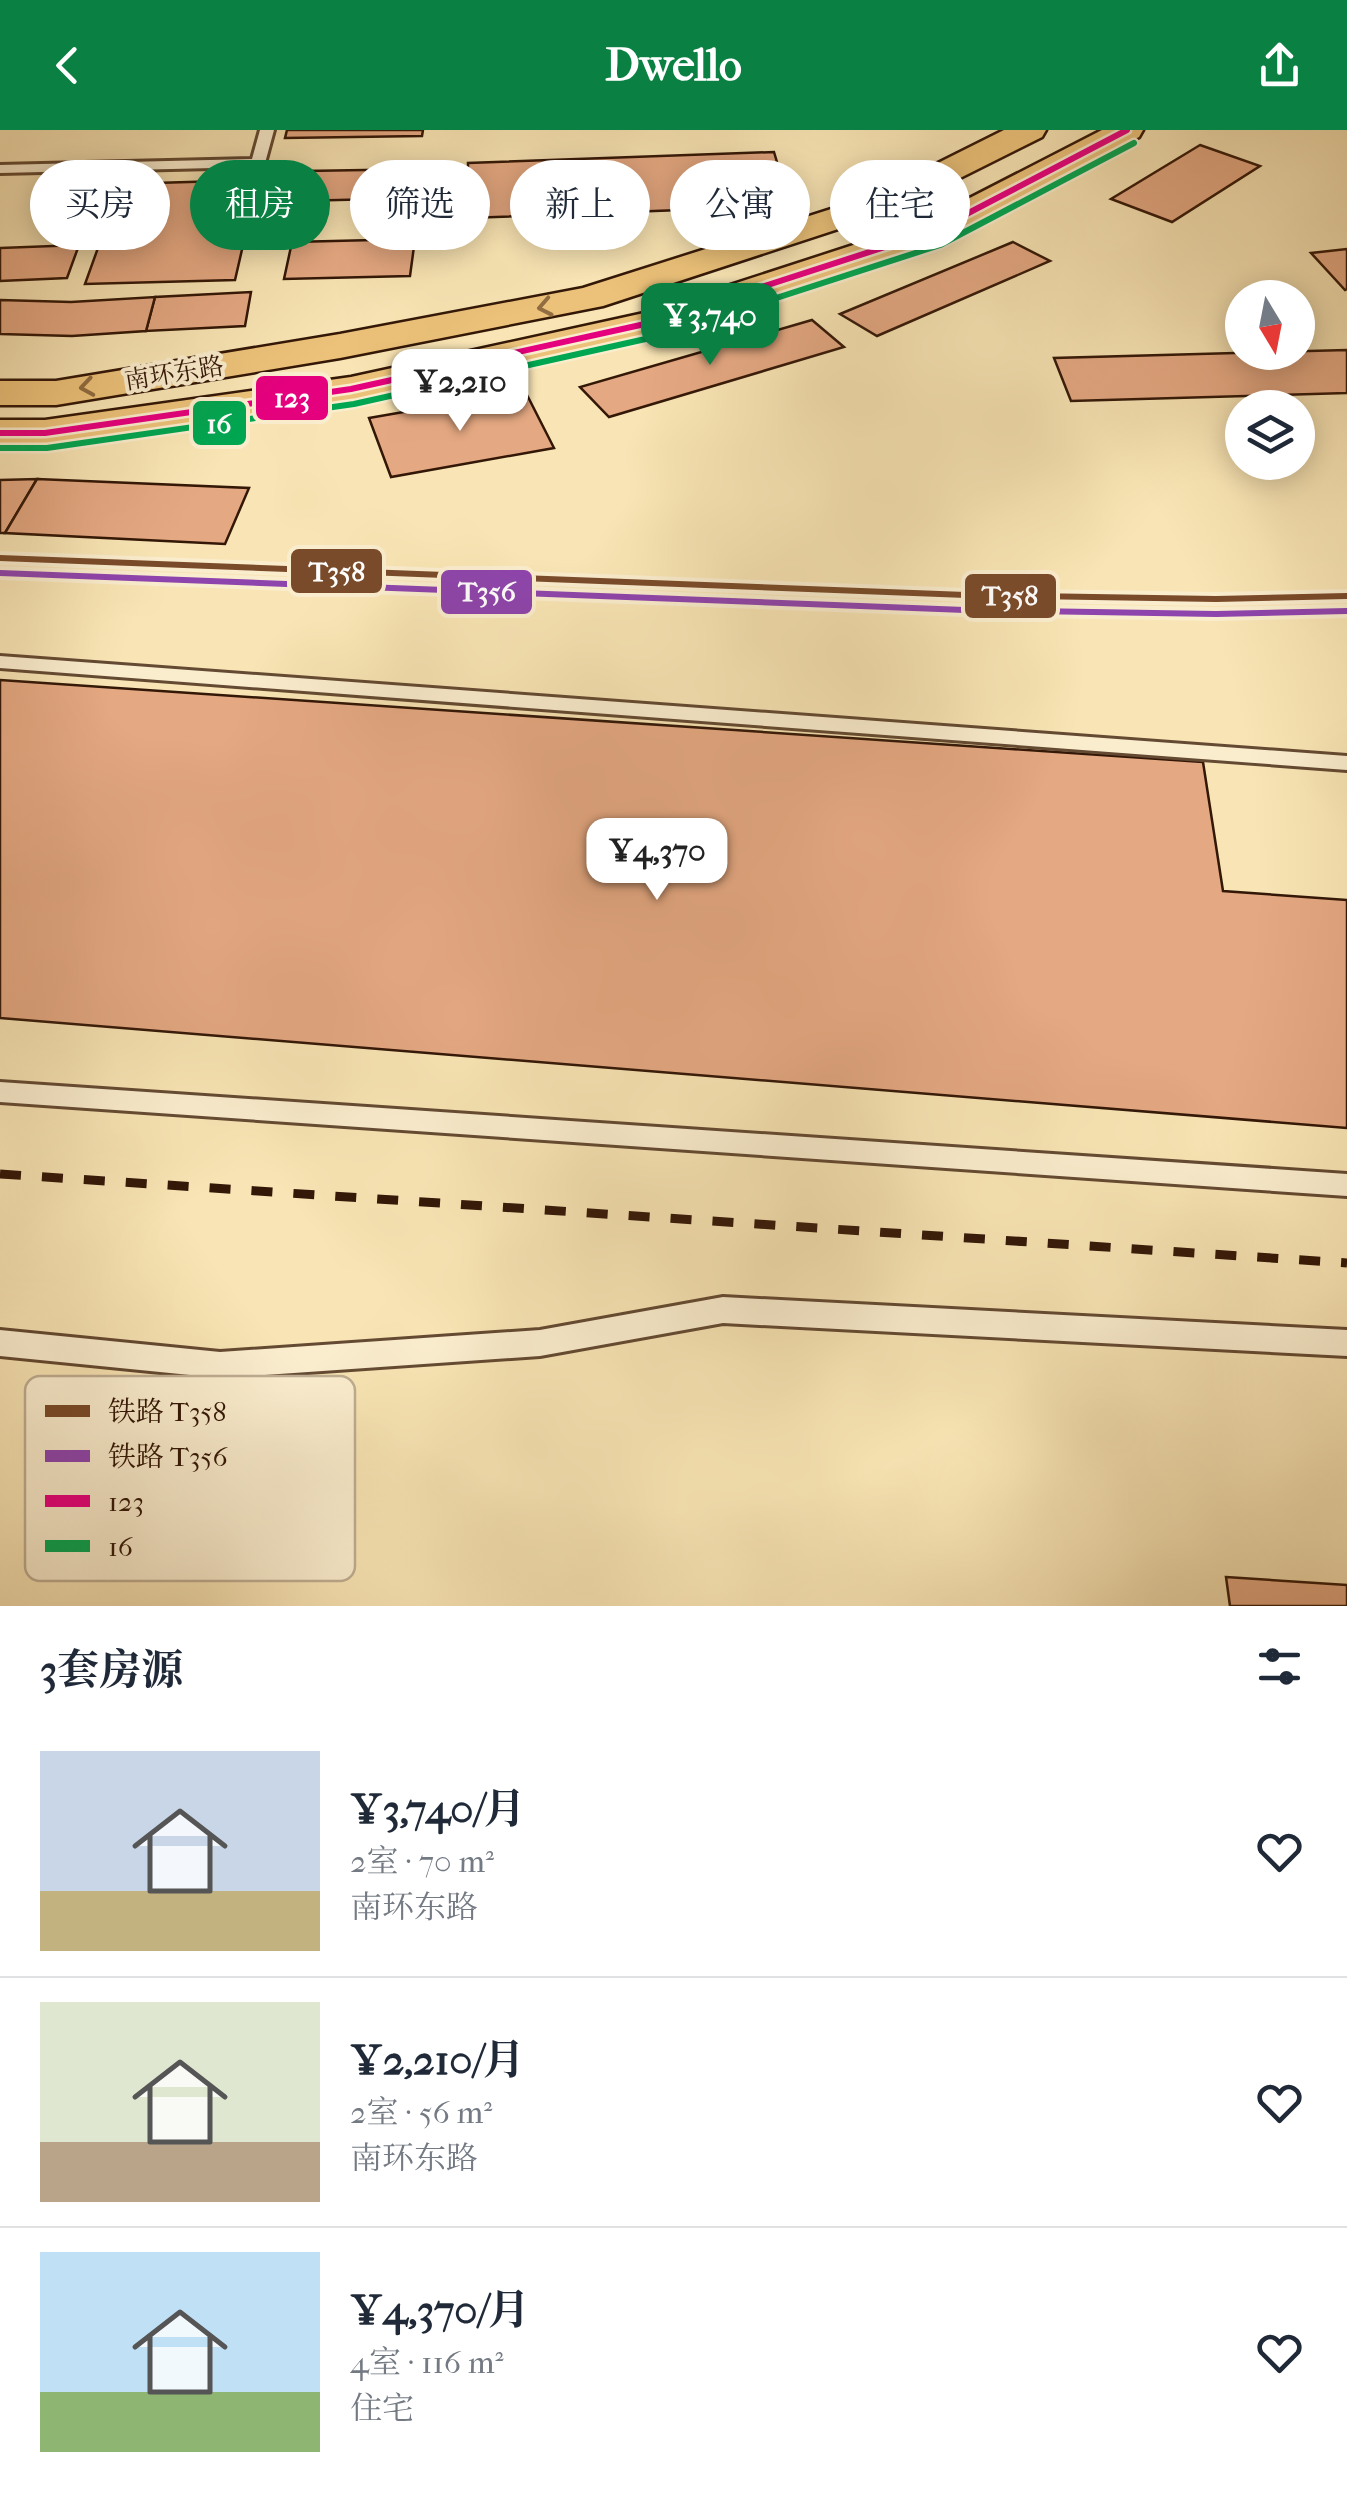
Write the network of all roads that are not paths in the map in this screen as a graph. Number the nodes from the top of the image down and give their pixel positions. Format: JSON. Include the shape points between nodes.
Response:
{"nodes":[{"id":1,"x":267,"y":130,"type":"edge"},
{"id":2,"x":1030,"y":130,"type":"edge"},
{"id":3,"x":1127,"y":130,"type":"edge"},
{"id":4,"x":0,"y":169,"type":"edge"},
{"id":5,"x":0,"y":393,"type":"edge"},
{"id":6,"x":0,"y":433,"type":"edge"},
{"id":7,"x":0,"y":662,"type":"edge"},
{"id":8,"x":1347,"y":763,"type":"edge"},
{"id":9,"x":0,"y":1092,"type":"edge"},
{"id":10,"x":1347,"y":1185,"type":"edge"},
{"id":11,"x":0,"y":1343,"type":"edge"},
{"id":12,"x":1347,"y":1343,"type":"edge"}],
"edges":[{"from":1,"to":4,"type":"lane","via":[[258,163]]},
{"from":2,"to":5,"type":"highway","name":"南环东路","one_way":true,"via":[[884,203],[590,298],[75,390]]},
{"from":3,"to":6,"type":"highway","name":"南环东路","via":[[934,230],[654,322],[351,389],[45,433]]},
{"from":7,"to":8,"type":"lane"},
{"from":9,"to":10,"type":"lane"},
{"from":11,"to":12,"type":"lane","via":[[220,1365],[540,1343],[723,1310]]}]}
